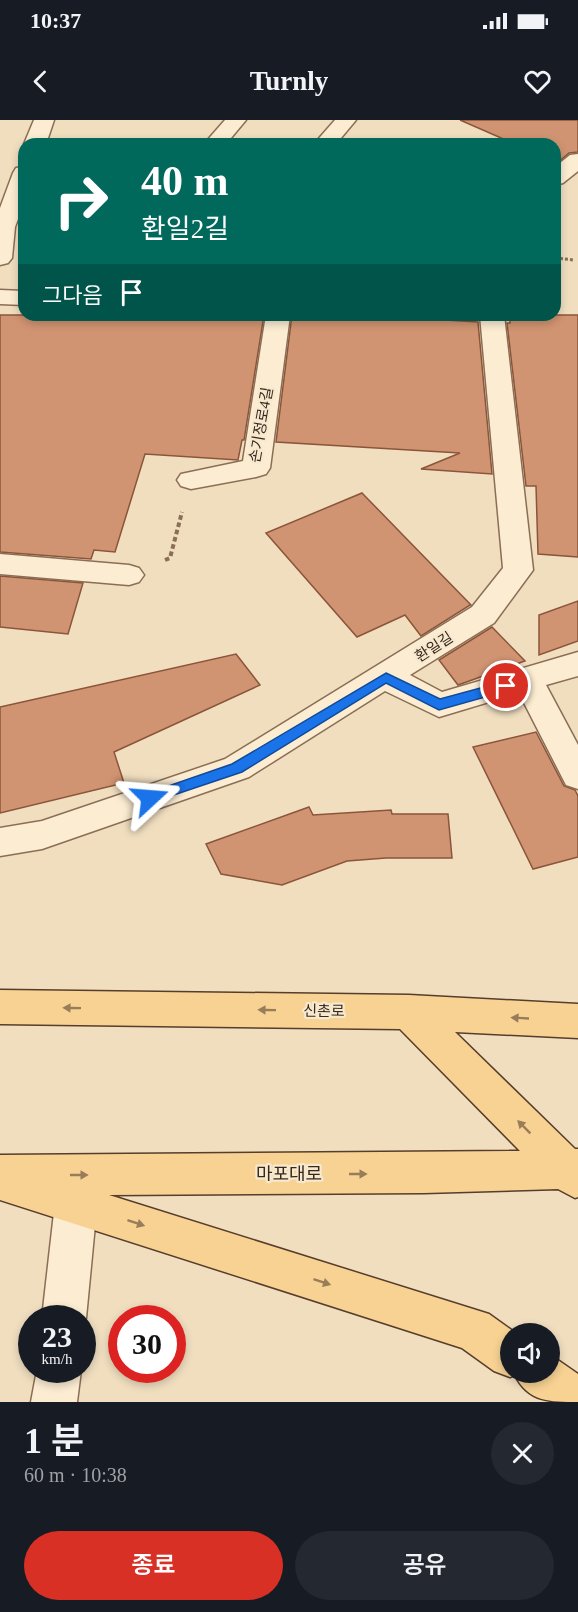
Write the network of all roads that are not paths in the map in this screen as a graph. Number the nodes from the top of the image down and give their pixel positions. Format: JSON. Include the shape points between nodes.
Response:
{"nodes":[{"id":1,"x":44,"y":120,"type":"edge"},
{"id":2,"x":236,"y":120,"type":"edge"},
{"id":3,"x":345,"y":120,"type":"edge"},
{"id":4,"x":37,"y":138,"type":"edge"},
{"id":5,"x":222,"y":138,"type":"edge"},
{"id":6,"x":330,"y":138,"type":"edge"},
{"id":7,"x":578,"y":160,"type":"edge"},
{"id":8,"x":561,"y":173,"type":"edge"},
{"id":9,"x":18,"y":189,"type":"edge"},
{"id":10,"x":0,"y":258,"type":"edge"},
{"id":11,"x":0,"y":297,"type":"edge"},
{"id":12,"x":18,"y":298,"type":"edge"},
{"id":13,"x":278,"y":321,"type":"edge"},
{"id":14,"x":493,"y":321,"type":"edge"},
{"id":15,"x":191,"y":480,"type":"road end"},
{"id":16,"x":0,"y":564,"type":"edge"},
{"id":17,"x":129,"y":575,"type":"road end"},
{"id":18,"x":578,"y":664,"type":"edge"},
{"id":19,"x":386,"y":677,"type":"junction"},
{"id":20,"x":528,"y":680,"type":"junction"},
{"id":21,"x":578,"y":776,"type":"edge"},
{"id":22,"x":0,"y":842,"type":"edge"},
{"id":23,"x":0,"y":1007,"type":"edge"},
{"id":24,"x":409,"y":1012,"type":"junction"},
{"id":25,"x":578,"y":1021,"type":"edge"},
{"id":26,"x":574,"y":1173,"type":"edge"},
{"id":27,"x":0,"y":1175,"type":"edge"},
{"id":28,"x":0,"y":1180,"type":"edge"},
{"id":29,"x":76,"y":1204,"type":"junction"},
{"id":30,"x":65,"y":1305,"type":"edge"},
{"id":31,"x":500,"y":1348,"type":"edge"},
{"id":32,"x":57,"y":1383,"type":"edge"},
{"id":33,"x":552,"y":1383,"type":"edge"},
{"id":34,"x":578,"y":1401,"type":"edge"},
{"id":35,"x":54,"y":1402,"type":"edge"}],
"edges":[{"from":1,"to":4,"type":"street"},
{"from":2,"to":5,"type":"street"},
{"from":3,"to":6,"type":"street"},
{"from":7,"to":8,"type":"street"},
{"from":9,"to":10,"type":"street","via":[[4,227]]},
{"from":11,"to":12,"type":"street"},
{"from":13,"to":15,"type":"street","name":"손기정로4길","via":[[256,468]]},
{"from":14,"to":19,"type":"street","name":"환일길","via":[[518,570],[483,615]]},
{"from":16,"to":17,"type":"street"},
{"from":18,"to":20,"type":"street"},
{"from":19,"to":20,"type":"street","via":[[439,705]]},
{"from":19,"to":22,"type":"street","name":"환일길","via":[[237,768],[42,835]]},
{"from":20,"to":21,"type":"street"},
{"from":24,"to":23,"type":"main road","name":"신촌로","one_way":true},
{"from":25,"to":24,"type":"main road","one_way":true},
{"from":26,"to":24,"type":"main road","one_way":true},
{"from":27,"to":26,"type":"main road","name":"마포대로","one_way":true},
{"from":28,"to":29,"type":"main road"},
{"from":29,"to":30,"type":"street"},
{"from":29,"to":31,"type":"main road","one_way":true,"via":[[473,1330]]},
{"from":32,"to":35,"type":"street"},
{"from":33,"to":34,"type":"main road"}]}
